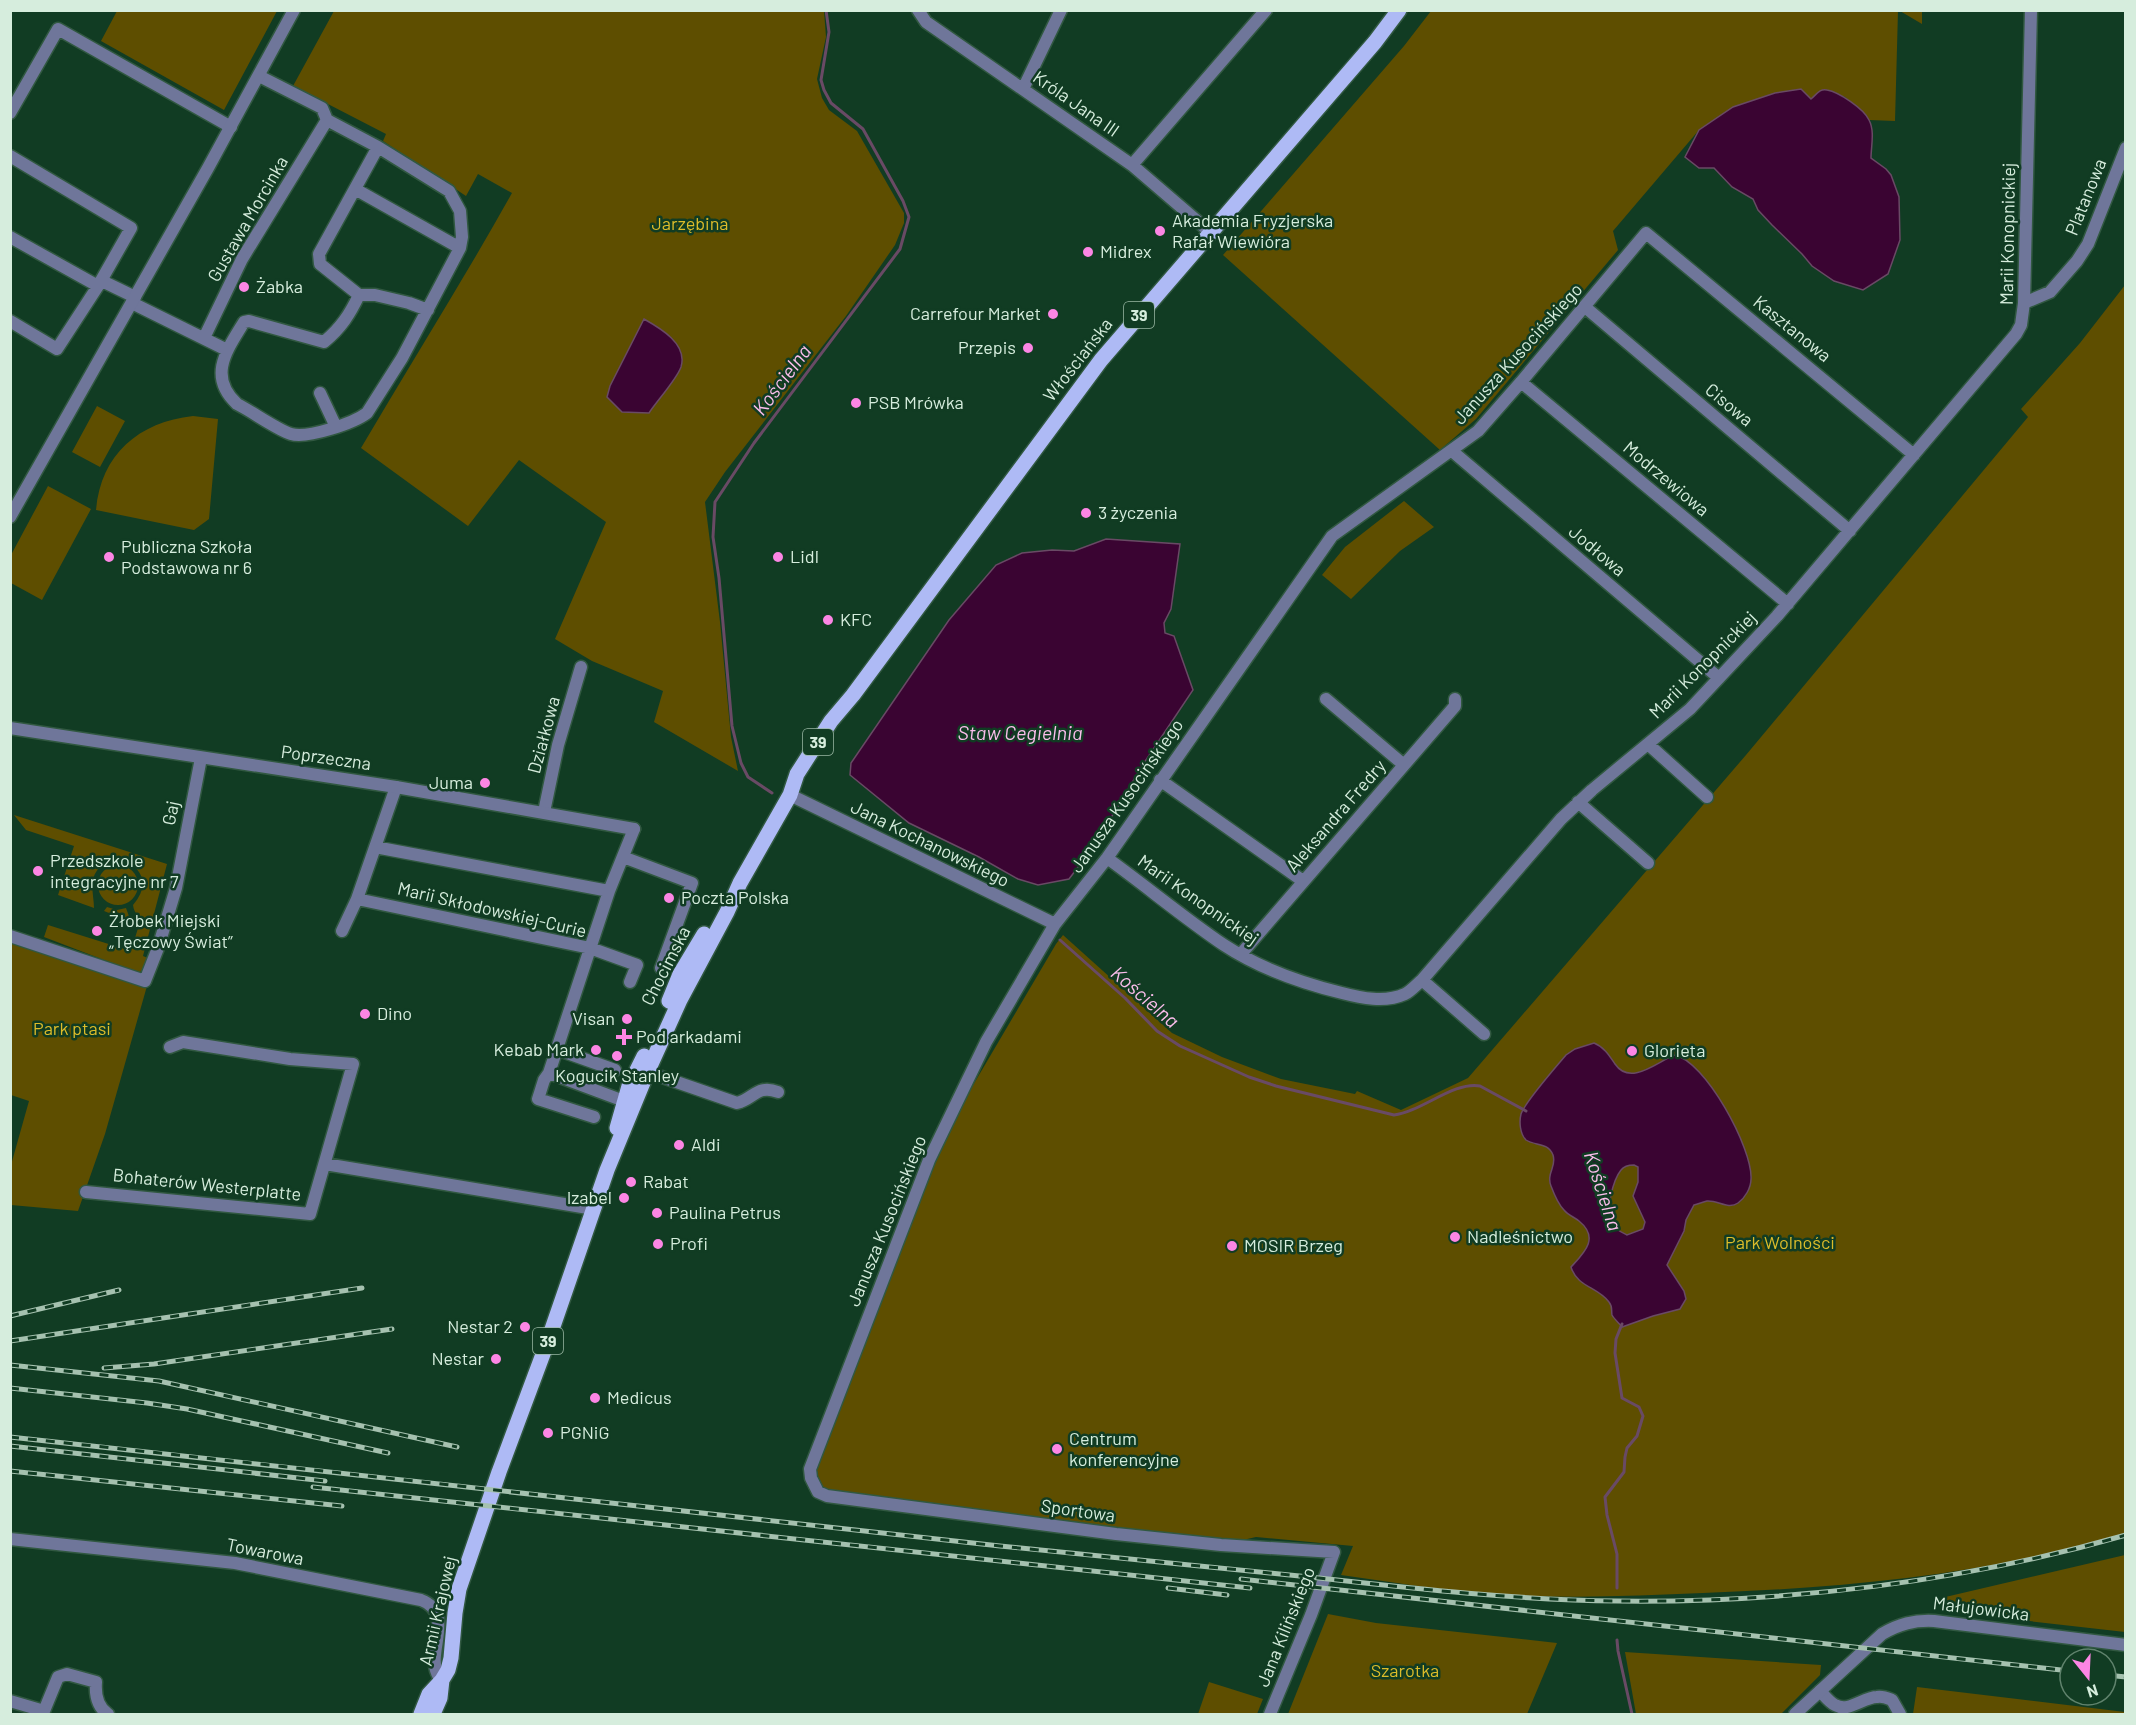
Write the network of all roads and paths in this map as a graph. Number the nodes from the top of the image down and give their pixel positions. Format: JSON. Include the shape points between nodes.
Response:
{"nodes":[{"id":1,"x":294,"y":10,"type":"edge"},
{"id":2,"x":918,"y":10,"type":"edge"},
{"id":3,"x":1061,"y":10,"type":"edge"},
{"id":4,"x":1266,"y":10,"type":"edge"},
{"id":5,"x":1399,"y":10,"type":"edge"},
{"id":6,"x":2031,"y":10,"type":"edge"},
{"id":7,"x":259,"y":76,"type":"junction"},
{"id":8,"x":1023,"y":89,"type":"junction"},
{"id":9,"x":10,"y":113,"type":"edge"},
{"id":10,"x":327,"y":120,"type":"junction"},
{"id":11,"x":231,"y":127,"type":"junction"},
{"id":12,"x":378,"y":147,"type":"junction"},
{"id":13,"x":2126,"y":148,"type":"edge"},
{"id":14,"x":10,"y":156,"type":"edge"},
{"id":15,"x":1132,"y":165,"type":"junction"},
{"id":16,"x":355,"y":189,"type":"junction"},
{"id":17,"x":1210,"y":232,"type":"junction"},
{"id":18,"x":1646,"y":233,"type":"joint"},
{"id":19,"x":10,"y":237,"type":"edge"},
{"id":20,"x":460,"y":248,"type":"junction"},
{"id":21,"x":100,"y":284,"type":"junction"},
{"id":22,"x":359,"y":295,"type":"junction"},
{"id":23,"x":133,"y":300,"type":"junction"},
{"id":24,"x":2024,"y":303,"type":"junction"},
{"id":25,"x":1585,"y":307,"type":"junction"},
{"id":26,"x":428,"y":310,"type":"junction"},
{"id":27,"x":10,"y":321,"type":"edge"},
{"id":28,"x":204,"y":338,"type":"junction"},
{"id":29,"x":227,"y":350,"type":"junction"},
{"id":30,"x":1521,"y":382,"type":"junction"},
{"id":31,"x":320,"y":393,"type":"dead end"},
{"id":32,"x":336,"y":427,"type":"junction"},
{"id":33,"x":1452,"y":451,"type":"junction"},
{"id":34,"x":1914,"y":455,"type":"junction"},
{"id":35,"x":14,"y":502,"type":"edge"},
{"id":36,"x":10,"y":516,"type":"edge"},
{"id":37,"x":1850,"y":531,"type":"junction"},
{"id":38,"x":1788,"y":604,"type":"junction"},
{"id":39,"x":581,"y":667,"type":"dead end"},
{"id":40,"x":1719,"y":678,"type":"junction"},
{"id":41,"x":1326,"y":699,"type":"dead end"},
{"id":42,"x":1455,"y":699,"type":"dead end"},
{"id":43,"x":10,"y":728,"type":"edge"},
{"id":44,"x":1649,"y":745,"type":"junction"},
{"id":45,"x":201,"y":758,"type":"junction"},
{"id":46,"x":1404,"y":765,"type":"junction"},
{"id":47,"x":1160,"y":780,"type":"junction"},
{"id":48,"x":396,"y":787,"type":"junction"},
{"id":49,"x":790,"y":795,"type":"junction"},
{"id":50,"x":1707,"y":797,"type":"dead end"},
{"id":51,"x":1578,"y":802,"type":"junction"},
{"id":52,"x":544,"y":812,"type":"junction"},
{"id":53,"x":375,"y":847,"type":"junction"},
{"id":54,"x":623,"y":857,"type":"junction"},
{"id":55,"x":1107,"y":858,"type":"junction"},
{"id":56,"x":1648,"y":864,"type":"dead end"},
{"id":57,"x":1303,"y":881,"type":"junction"},
{"id":58,"x":740,"y":883,"type":"joint"},
{"id":59,"x":609,"y":891,"type":"junction"},
{"id":60,"x":357,"y":899,"type":"junction"},
{"id":61,"x":1055,"y":924,"type":"junction"},
{"id":62,"x":342,"y":931,"type":"dead end"},
{"id":63,"x":10,"y":936,"type":"edge"},
{"id":64,"x":590,"y":948,"type":"junction"},
{"id":65,"x":1241,"y":954,"type":"junction"},
{"id":66,"x":661,"y":968,"type":"dead end"},
{"id":67,"x":1422,"y":980,"type":"junction"},
{"id":68,"x":630,"y":982,"type":"dead end"},
{"id":69,"x":1484,"y":1034,"type":"dead end"},
{"id":70,"x":170,"y":1047,"type":"dead end"},
{"id":71,"x":556,"y":1049,"type":"junction"},
{"id":72,"x":615,"y":1070,"type":"dead end"},
{"id":73,"x":643,"y":1071,"type":"junction"},
{"id":74,"x":549,"y":1072,"type":"junction"},
{"id":75,"x":778,"y":1092,"type":"dead end"},
{"id":76,"x":624,"y":1101,"type":"junction"},
{"id":77,"x":594,"y":1118,"type":"dead end"},
{"id":78,"x":325,"y":1164,"type":"junction"},
{"id":79,"x":607,"y":1170,"type":"junction"},
{"id":80,"x":86,"y":1192,"type":"dead end"},
{"id":81,"x":594,"y":1209,"type":"junction"},
{"id":82,"x":818,"y":1492,"type":"joint"},
{"id":83,"x":484,"y":1517,"type":"joint"},
{"id":84,"x":10,"y":1539,"type":"edge"},
{"id":85,"x":1334,"y":1552,"type":"joint"},
{"id":86,"x":2126,"y":1646,"type":"edge"},
{"id":87,"x":442,"y":1680,"type":"junction"},
{"id":88,"x":1820,"y":1691,"type":"junction"},
{"id":89,"x":10,"y":1701,"type":"edge"},
{"id":90,"x":43,"y":1713,"type":"edge"},
{"id":91,"x":108,"y":1714,"type":"edge"},
{"id":92,"x":421,"y":1714,"type":"edge"},
{"id":93,"x":433,"y":1714,"type":"edge"},
{"id":94,"x":1270,"y":1714,"type":"edge"},
{"id":95,"x":1795,"y":1714,"type":"edge"},
{"id":96,"x":1900,"y":1714,"type":"edge"}],
"edges":[{"from":1,"to":7,"type":"street"},
{"from":2,"to":8,"type":"street","name":"Króla Jana III","via":[[926,22]]},
{"from":3,"to":8,"type":"street"},
{"from":4,"to":15,"type":"street"},
{"from":5,"to":17,"type":"main road","name":"Włościańska","number":"39"},
{"from":6,"to":24,"type":"street","name":"Marii Konopnickiej"},
{"from":7,"to":10,"type":"street","via":[[322,108]]},
{"from":7,"to":11,"type":"street"},
{"from":8,"to":15,"type":"street","name":"Króla Jana III"},
{"from":9,"to":11,"type":"street","via":[[58,29]]},
{"from":10,"to":12,"type":"street"},
{"from":10,"to":28,"type":"street","name":"Gustawa Morcinka","via":[[242,259]]},
{"from":11,"to":23,"type":"street"},
{"from":12,"to":16,"type":"street"},
{"from":12,"to":20,"type":"street","via":[[450,191],[460,211]]},
{"from":13,"to":24,"type":"street","name":"Platanowa","via":[[2088,244],[2077,261],[2050,291]]},
{"from":14,"to":21,"type":"street","via":[[131,228]]},
{"from":15,"to":17,"type":"street","name":"Króla Jana III"},
{"from":16,"to":20,"type":"street"},
{"from":16,"to":22,"type":"street","via":[[319,254],[320,264]]},
{"from":17,"to":49,"type":"main road","name":"Włościańska","number":"39","via":[[1075,393],[853,695],[805,779]]},
{"from":18,"to":25,"type":"street","name":"Janusza Kusocińskiego"},
{"from":18,"to":34,"type":"street","name":"Kasztanowa"},
{"from":19,"to":21,"type":"street"},
{"from":20,"to":26,"type":"street"},
{"from":21,"to":23,"type":"street"},
{"from":21,"to":27,"type":"street","via":[[57,348]]},
{"from":22,"to":26,"type":"street","via":[[375,295]]},
{"from":22,"to":29,"type":"street","via":[[349,316],[324,342],[249,321],[244,322]]},
{"from":23,"to":28,"type":"street"},
{"from":23,"to":35,"type":"street"},
{"from":24,"to":34,"type":"street","name":"Marii Konopnickiej","via":[[2016,334]]},
{"from":25,"to":30,"type":"street","name":"Janusza Kusocińskiego"},
{"from":25,"to":37,"type":"street","name":"Cisowa"},
{"from":26,"to":32,"type":"street","via":[[367,413],[359,420]]},
{"from":28,"to":29,"type":"street"},
{"from":29,"to":32,"type":"street","via":[[221,364],[222,375],[226,391],[237,404],[292,434]]},
{"from":30,"to":33,"type":"street","name":"Janusza Kusocińskiego","via":[[1478,431]]},
{"from":30,"to":38,"type":"street","name":"Modrzewiowa"},
{"from":31,"to":32,"type":"street"},
{"from":33,"to":40,"type":"street","name":"Jodłowa"},
{"from":33,"to":47,"type":"street","name":"Janusza Kusocińskiego","via":[[1332,536]]},
{"from":34,"to":37,"type":"street","name":"Marii Konopnickiej"},
{"from":35,"to":36,"type":"street"},
{"from":37,"to":38,"type":"street","name":"Marii Konopnickiej"},
{"from":38,"to":40,"type":"street","name":"Marii Konopnickiej"},
{"from":39,"to":52,"type":"street","name":"Działkowa","via":[[558,745]]},
{"from":40,"to":44,"type":"street","name":"Marii Konopnickiej"},
{"from":41,"to":46,"type":"street"},
{"from":42,"to":46,"type":"street","name":"Aleksandra Fredry","via":[[1455,706]]},
{"from":43,"to":45,"type":"street","name":"Poprzeczna"},
{"from":44,"to":50,"type":"street"},
{"from":44,"to":51,"type":"street","name":"Marii Konopnickiej"},
{"from":45,"to":48,"type":"street","name":"Poprzeczna"},
{"from":45,"to":63,"type":"street","name":"Gaj","via":[[176,888],[145,981]]},
{"from":46,"to":57,"type":"street","name":"Aleksandra Fredry"},
{"from":47,"to":55,"type":"street","name":"Janusza Kusocińskiego"},
{"from":47,"to":57,"type":"street"},
{"from":48,"to":52,"type":"street","name":"Poprzeczna"},
{"from":48,"to":53,"type":"street"},
{"from":49,"to":58,"type":"main road","name":"Włościańska","number":"39"},
{"from":49,"to":61,"type":"street","name":"Jana Kochanowskiego"},
{"from":51,"to":56,"type":"street"},
{"from":51,"to":67,"type":"street","name":"Marii Konopnickiej"},
{"from":52,"to":54,"type":"street","name":"Poprzeczna","via":[[634,829]]},
{"from":53,"to":59,"type":"street"},
{"from":53,"to":60,"type":"street"},
{"from":54,"to":59,"type":"street"},
{"from":54,"to":66,"type":"street","via":[[692,883]]},
{"from":55,"to":61,"type":"street","name":"Janusza Kusocińskiego"},
{"from":55,"to":65,"type":"street","name":"Marii Konopnickiej"},
{"from":57,"to":65,"type":"street","name":"Aleksandra Fredry"},
{"from":58,"to":73,"type":"main road","name":"Chocimska","number":"39","via":[[680,974]]},
{"from":59,"to":64,"type":"street"},
{"from":60,"to":62,"type":"street"},
{"from":60,"to":64,"type":"street","name":"Marii Skłodowskiej-Curie"},
{"from":61,"to":82,"type":"street","name":"Janusza Kusocińskiego","via":[[986,1042],[929,1160],[810,1469]]},
{"from":64,"to":68,"type":"street","via":[[637,965]]},
{"from":64,"to":71,"type":"street","name":"Marii Skłodowskiej-Curie"},
{"from":65,"to":67,"type":"street","name":"Marii Konopnickiej","via":[[1296,979],[1371,999],[1399,996]]},
{"from":67,"to":69,"type":"street"},
{"from":70,"to":78,"type":"street","name":"Bohaterów Westerplatte","via":[[183,1042],[353,1064]]},
{"from":71,"to":72,"type":"street"},
{"from":71,"to":74,"type":"street","name":"Marii Skłodowskiej-Curie"},
{"from":73,"to":75,"type":"street","via":[[737,1103],[756,1092]]},
{"from":73,"to":76,"type":"main road","name":"Chocimska","number":"39"},
{"from":73,"to":79,"type":"main road","name":"Chocimska","number":"39"},
{"from":74,"to":76,"type":"street"},
{"from":74,"to":77,"type":"street","name":"Marii Skłodowskiej-Curie","via":[[538,1099]]},
{"from":76,"to":79,"type":"main road","name":"Chocimska","number":"39"},
{"from":78,"to":80,"type":"street","name":"Bohaterów Westerplatte","via":[[310,1214]]},
{"from":78,"to":81,"type":"street"},
{"from":79,"to":81,"type":"main road","name":"Chocimska","number":"39"},
{"from":81,"to":83,"type":"main road","name":"Chocimska","number":"39"},
{"from":82,"to":85,"type":"street","name":"Sportowa","via":[[1116,1534]]},
{"from":83,"to":87,"type":"main road","name":"Armii Krajowej","number":"39","via":[[459,1589],[451,1658]]},
{"from":84,"to":87,"type":"street","name":"Towarowa","via":[[236,1563],[421,1600],[436,1613],[439,1630],[435,1665]]},
{"from":85,"to":94,"type":"street","name":"Jana Kilińskiego"},
{"from":86,"to":88,"type":"street","name":"Małujowicka","via":[[1934,1621],[1912,1622],[1882,1634]]},
{"from":87,"to":92,"type":"main road","name":"Armii Krajowej","number":"39","via":[[429,1694]]},
{"from":87,"to":93,"type":"main road","name":"Armii Krajowej","number":"39"},
{"from":88,"to":95,"type":"street","name":"Małujowicka"},
{"from":88,"to":96,"type":"street","via":[[1841,1707],[1883,1697],[1892,1700]]},
{"from":89,"to":90,"type":"street"},
{"from":90,"to":91,"type":"street","via":[[58,1677],[67,1674],[96,1682],[100,1709]]}]}
